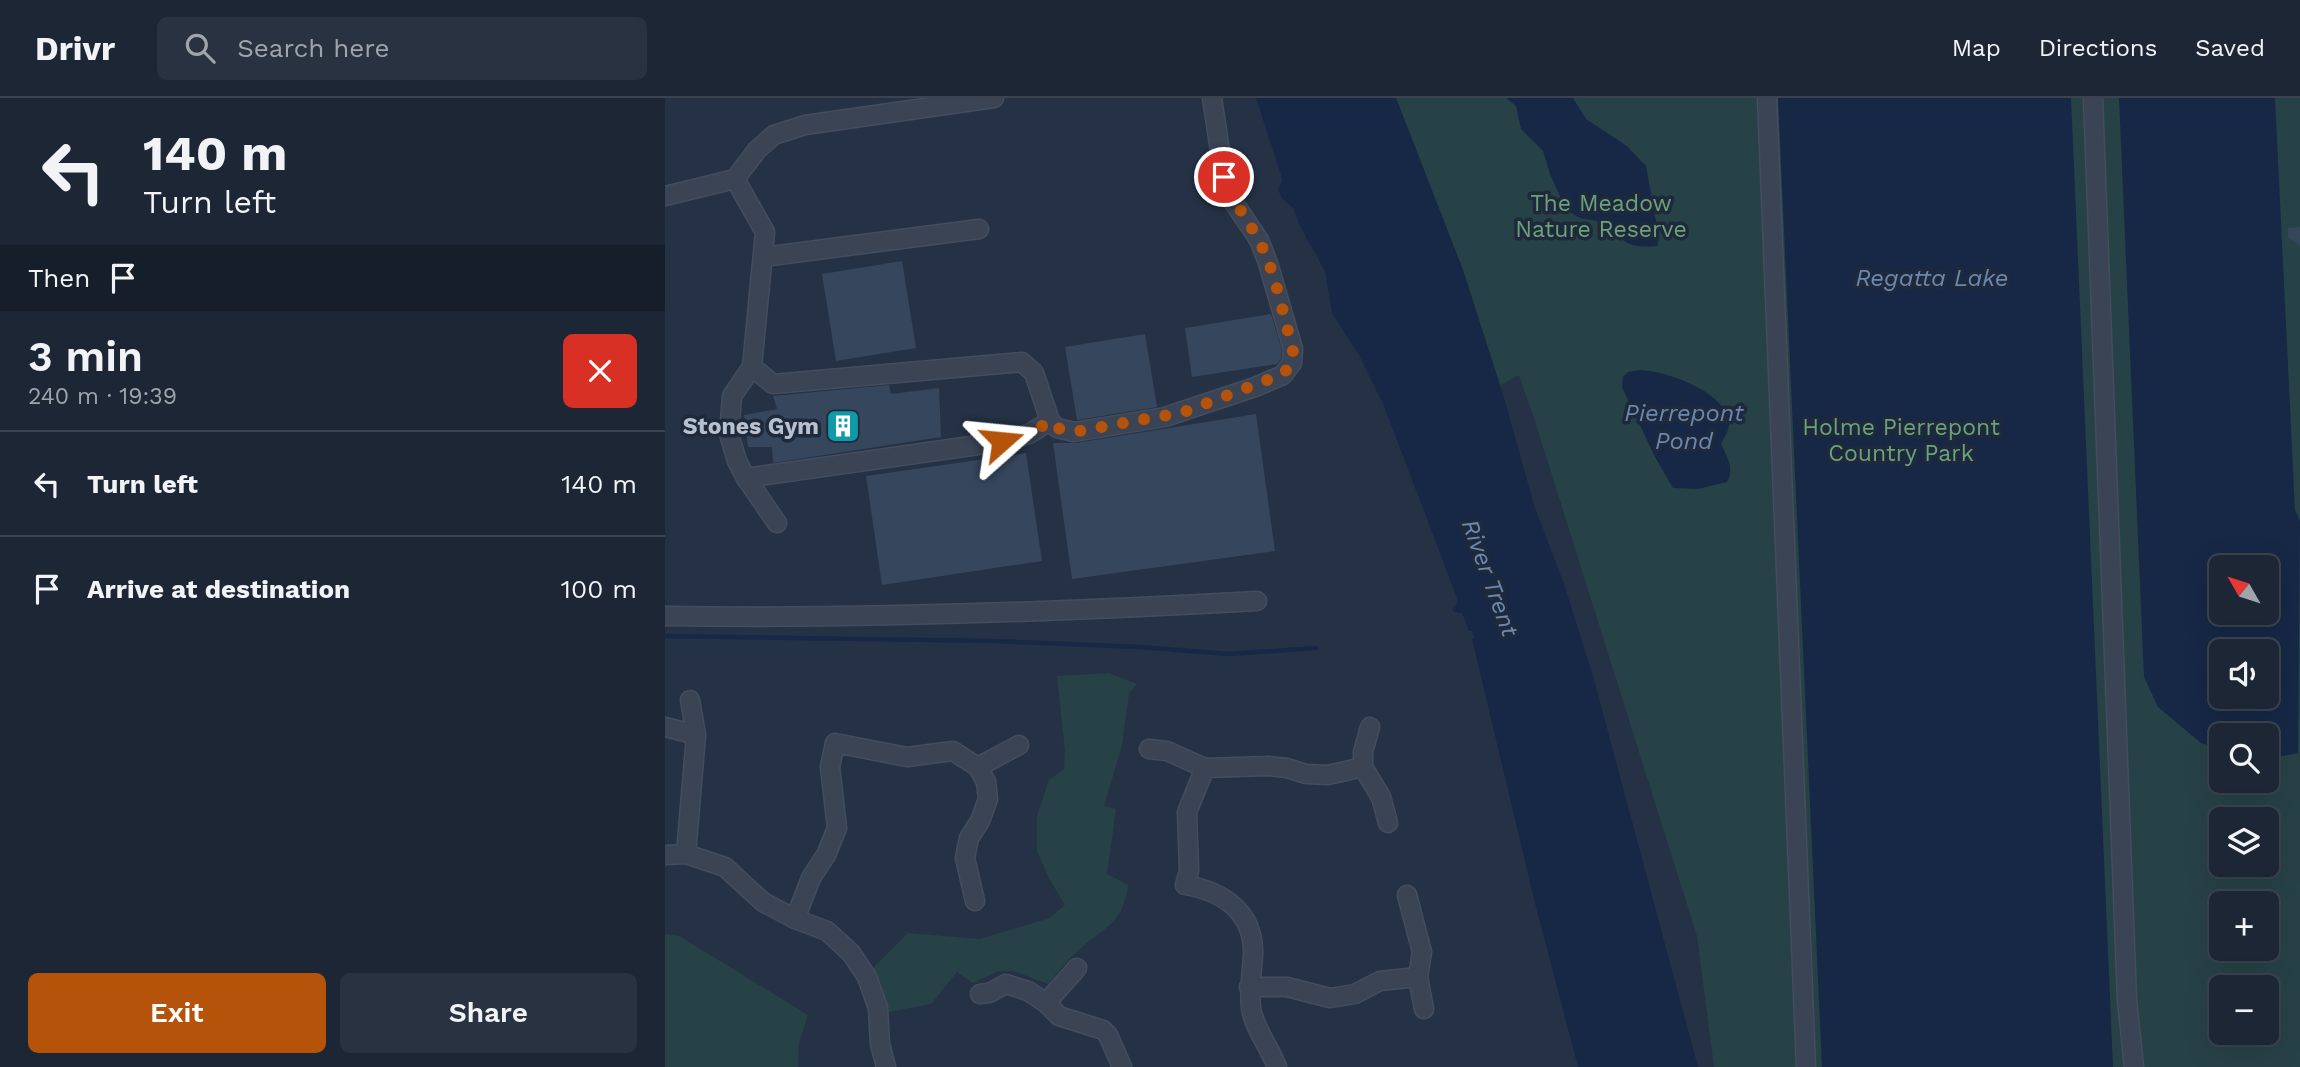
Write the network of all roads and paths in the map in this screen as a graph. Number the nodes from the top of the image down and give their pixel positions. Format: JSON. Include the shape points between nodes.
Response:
{"nodes":[{"id":1,"x":994,"y":98,"type":"edge"},
{"id":2,"x":1212,"y":98,"type":"edge"},
{"id":3,"x":1767,"y":98,"type":"edge"},
{"id":4,"x":2093,"y":98,"type":"edge"},
{"id":5,"x":735,"y":179,"type":"junction"},
{"id":6,"x":665,"y":196,"type":"edge"},
{"id":7,"x":979,"y":229,"type":"dead end"},
{"id":8,"x":763,"y":257,"type":"junction"},
{"id":9,"x":752,"y":367,"type":"junction"},
{"id":10,"x":1050,"y":421,"type":"junction"},
{"id":11,"x":746,"y":478,"type":"junction"},
{"id":12,"x":777,"y":523,"type":"dead end"},
{"id":13,"x":1257,"y":601,"type":"dead end"},
{"id":14,"x":665,"y":617,"type":"edge"},
{"id":15,"x":690,"y":700,"type":"dead end"},
{"id":16,"x":665,"y":727,"type":"edge"},
{"id":17,"x":1370,"y":727,"type":"dead end"},
{"id":18,"x":697,"y":735,"type":"junction"},
{"id":19,"x":1019,"y":744,"type":"dead end"},
{"id":20,"x":1149,"y":749,"type":"dead end"},
{"id":21,"x":978,"y":767,"type":"junction"},
{"id":22,"x":1363,"y":767,"type":"junction"},
{"id":23,"x":1205,"y":768,"type":"junction"},
{"id":24,"x":1388,"y":823,"type":"dead end"},
{"id":25,"x":686,"y":854,"type":"junction"},
{"id":26,"x":665,"y":855,"type":"edge"},
{"id":27,"x":1407,"y":895,"type":"dead end"},
{"id":28,"x":975,"y":901,"type":"dead end"},
{"id":29,"x":795,"y":919,"type":"junction"},
{"id":30,"x":1077,"y":968,"type":"dead end"},
{"id":31,"x":1418,"y":977,"type":"junction"},
{"id":32,"x":1249,"y":987,"type":"junction"},
{"id":33,"x":980,"y":994,"type":"dead end"},
{"id":34,"x":1046,"y":1003,"type":"junction"},
{"id":35,"x":1424,"y":1009,"type":"dead end"},
{"id":36,"x":886,"y":1067,"type":"edge"},
{"id":37,"x":1122,"y":1067,"type":"edge"},
{"id":38,"x":1276,"y":1067,"type":"edge"},
{"id":39,"x":1805,"y":1067,"type":"edge"},
{"id":40,"x":2134,"y":1067,"type":"edge"}],
"edges":[{"from":1,"to":5,"type":"street","via":[[805,125],[774,135]]},
{"from":2,"to":10,"type":"street","via":[[1224,177],[1268,262],[1293,349],[1292,363],[1283,374],[1264,383],[1165,417],[1074,432]]},
{"from":3,"to":39,"type":"street"},
{"from":4,"to":40,"type":"street","via":[[2127,1000]]},
{"from":5,"to":6,"type":"street"},
{"from":5,"to":8,"type":"street","via":[[765,232]]},
{"from":7,"to":8,"type":"street"},
{"from":8,"to":9,"type":"street"},
{"from":9,"to":10,"type":"street","via":[[773,384],[1022,362],[1034,373]]},
{"from":9,"to":11,"type":"street","via":[[732,396],[729,417],[729,434]]},
{"from":10,"to":11,"type":"street","via":[[1029,434],[993,443]]},
{"from":11,"to":12,"type":"street"},
{"from":13,"to":14,"type":"street","via":[[1045,613]]},
{"from":15,"to":18,"type":"street"},
{"from":16,"to":18,"type":"street"},
{"from":17,"to":22,"type":"street"},
{"from":18,"to":25,"type":"street"},
{"from":19,"to":21,"type":"street"},
{"from":20,"to":23,"type":"street","via":[[1167,751]]},
{"from":21,"to":28,"type":"street","via":[[988,799],[969,838],[965,858]]},
{"from":21,"to":29,"type":"street","via":[[953,751],[907,757],[835,743],[830,767],[837,828]]},
{"from":22,"to":23,"type":"street","via":[[1328,775],[1268,765]]},
{"from":22,"to":24,"type":"street","via":[[1381,797]]},
{"from":23,"to":32,"type":"street","via":[[1187,811],[1189,871],[1185,885],[1206,888],[1229,901],[1243,917],[1253,952]]},
{"from":25,"to":26,"type":"street"},
{"from":25,"to":29,"type":"street","via":[[725,867],[763,902]]},
{"from":27,"to":31,"type":"street","via":[[1422,952]]},
{"from":29,"to":36,"type":"street","via":[[827,931],[851,953],[867,977],[878,1008]]},
{"from":30,"to":34,"type":"street"},
{"from":31,"to":32,"type":"street","via":[[1380,981],[1355,994],[1330,998],[1287,987]]},
{"from":31,"to":35,"type":"street"},
{"from":32,"to":38,"type":"street","via":[[1252,1012]]},
{"from":33,"to":34,"type":"street","via":[[1006,984]]},
{"from":34,"to":37,"type":"street","via":[[1059,1016],[1103,1030]]}]}
